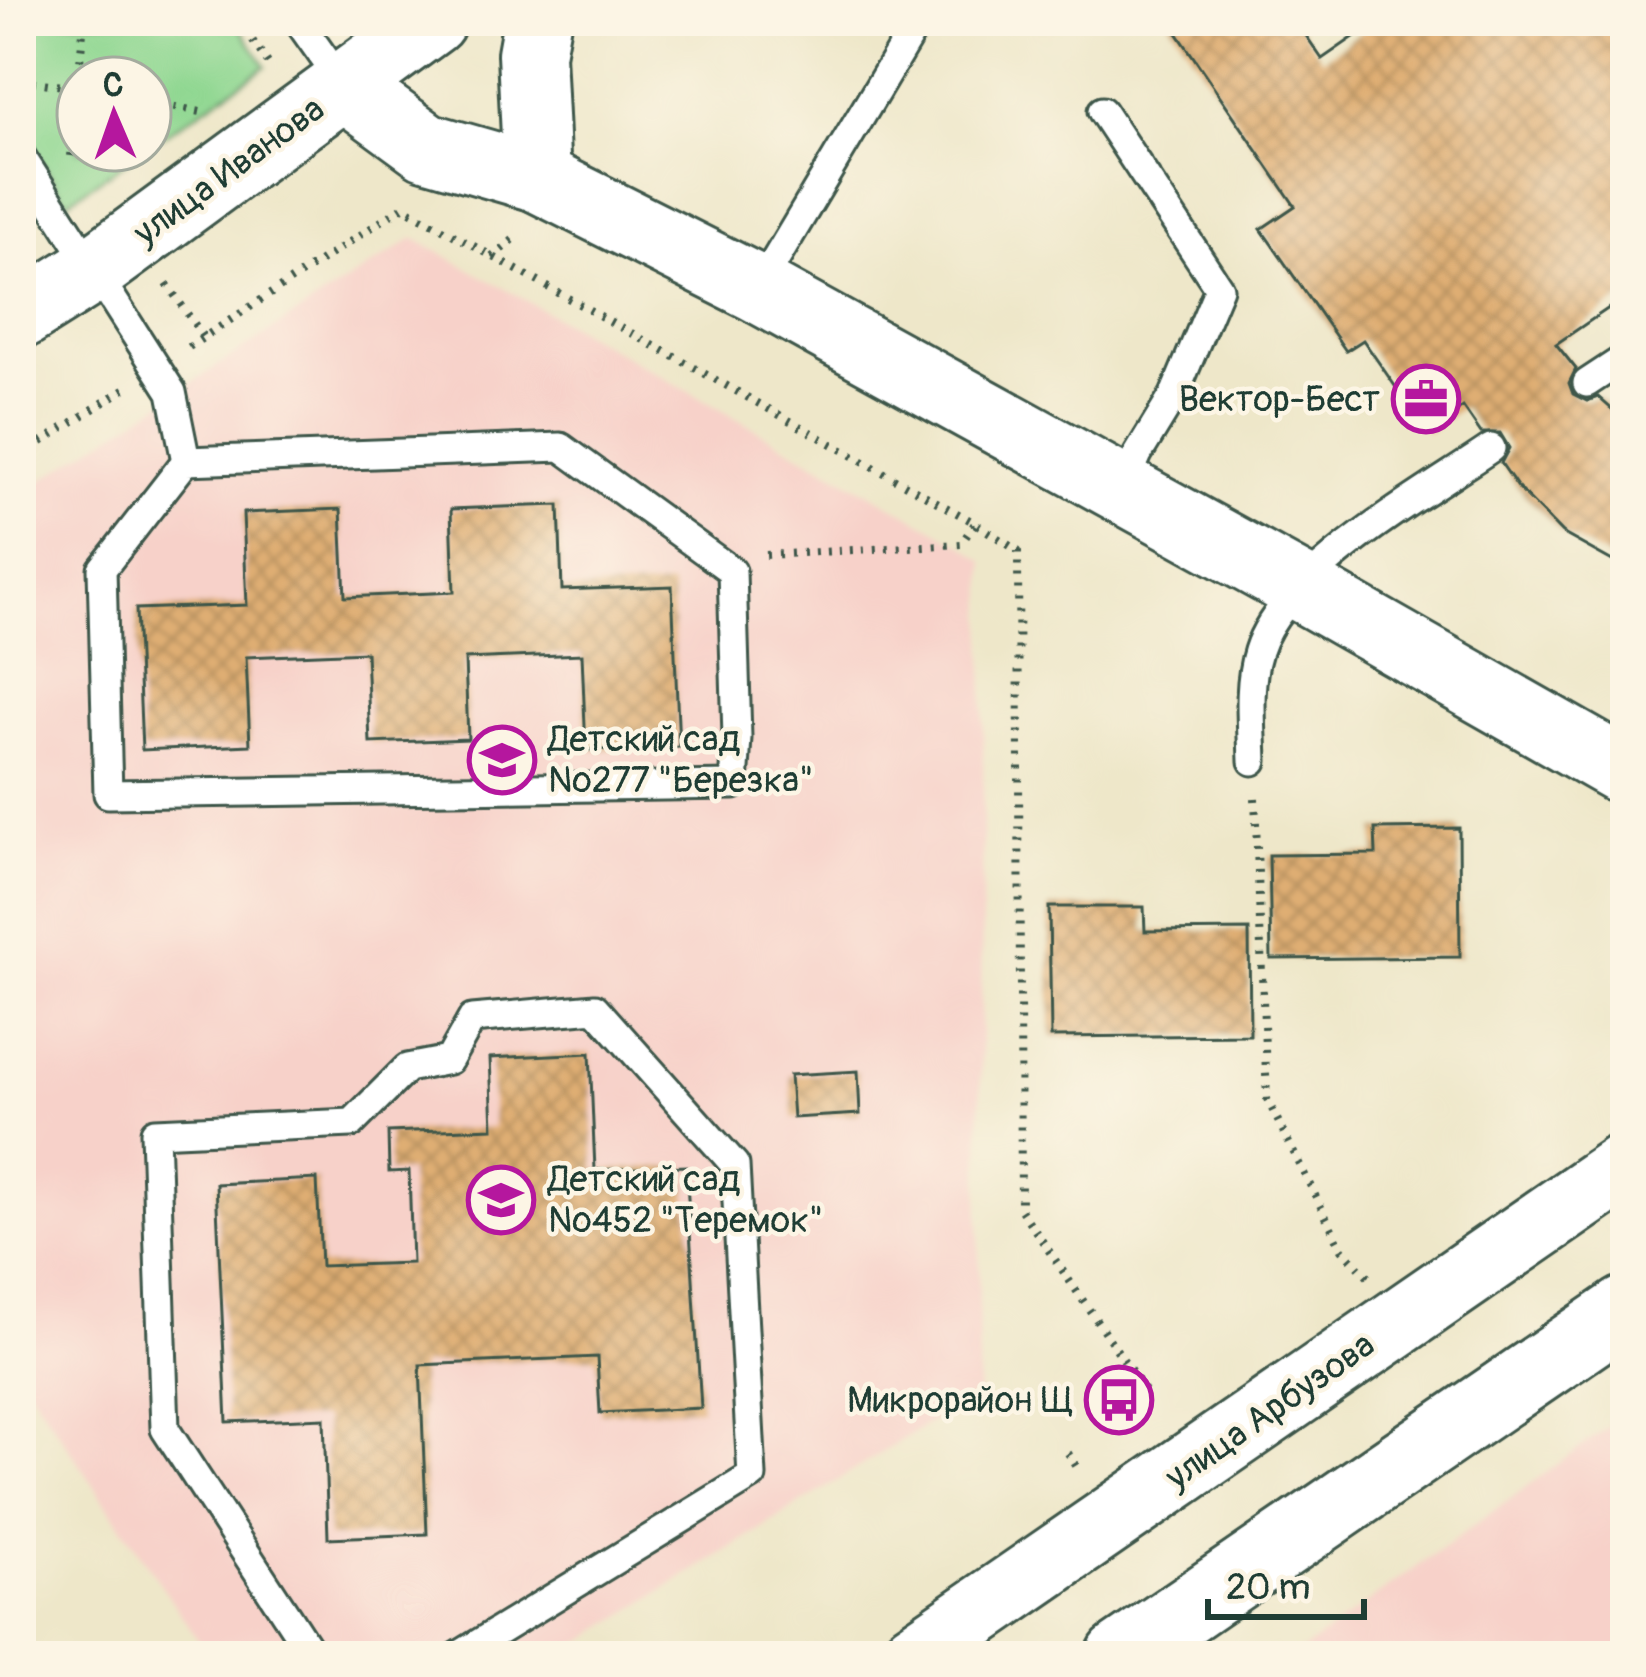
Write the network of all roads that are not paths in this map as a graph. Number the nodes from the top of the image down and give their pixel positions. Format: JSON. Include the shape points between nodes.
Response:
{"nodes":[{"id":1,"x":298,"y":21,"type":"edge"},
{"id":2,"x":432,"y":21,"type":"edge"},
{"id":3,"x":536,"y":21,"type":"edge"},
{"id":4,"x":918,"y":21,"type":"edge"},
{"id":5,"x":313,"y":85,"type":"junction"},
{"id":6,"x":1102,"y":111,"type":"dead end"},
{"id":7,"x":21,"y":156,"type":"edge"},
{"id":8,"x":537,"y":178,"type":"junction"},
{"id":9,"x":80,"y":246,"type":"junction"},
{"id":10,"x":758,"y":289,"type":"junction"},
{"id":11,"x":21,"y":315,"type":"edge"},
{"id":12,"x":1625,"y":358,"type":"edge"},
{"id":13,"x":1587,"y":383,"type":"dead end"},
{"id":14,"x":1491,"y":448,"type":"dead end"},
{"id":15,"x":185,"y":461,"type":"junction"},
{"id":16,"x":1122,"y":490,"type":"junction"},
{"id":17,"x":1298,"y":586,"type":"junction"},
{"id":18,"x":1253,"y":761,"type":"road end"},
{"id":19,"x":1625,"y":772,"type":"edge"},
{"id":20,"x":1625,"y":1166,"type":"edge"},
{"id":21,"x":1625,"y":1310,"type":"edge"},
{"id":22,"x":313,"y":1656,"type":"edge"},
{"id":23,"x":458,"y":1656,"type":"edge"},
{"id":24,"x":914,"y":1656,"type":"edge"},
{"id":25,"x":1120,"y":1656,"type":"edge"}],
"edges":[{"from":1,"to":5,"type":"lane"},
{"from":2,"to":5,"type":"main road","name":"улица Иванова"},
{"from":3,"to":8,"type":"main road"},
{"from":4,"to":10,"type":"lane"},
{"from":5,"to":8,"type":"main road","via":[[426,146]]},
{"from":5,"to":9,"type":"main road","name":"улица Иванова"},
{"from":6,"to":16,"type":"lane","via":[[1219,289]]},
{"from":7,"to":9,"type":"lane"},
{"from":8,"to":10,"type":"main road"},
{"from":9,"to":11,"type":"main road","name":"улица Иванова"},
{"from":9,"to":15,"type":"lane","via":[[172,392]]},
{"from":10,"to":16,"type":"main road"},
{"from":12,"to":13,"type":"lane"},
{"from":14,"to":17,"type":"lane"},
{"from":15,"to":15,"type":"lane","via":[[102,569],[108,794],[734,784],[732,571],[561,447]]},
{"from":16,"to":17,"type":"main road"},
{"from":17,"to":18,"type":"lane","via":[[1258,647]]},
{"from":17,"to":19,"type":"main road"},
{"from":20,"to":24,"type":"main road","name":"улица Арбузова"},
{"from":21,"to":25,"type":"main road"},
{"from":22,"to":23,"type":"lane","via":[[165,1429],[155,1132],[352,1124],[407,1068],[449,1060],[472,1018],[595,1008],[735,1165],[752,1476]]}]}
